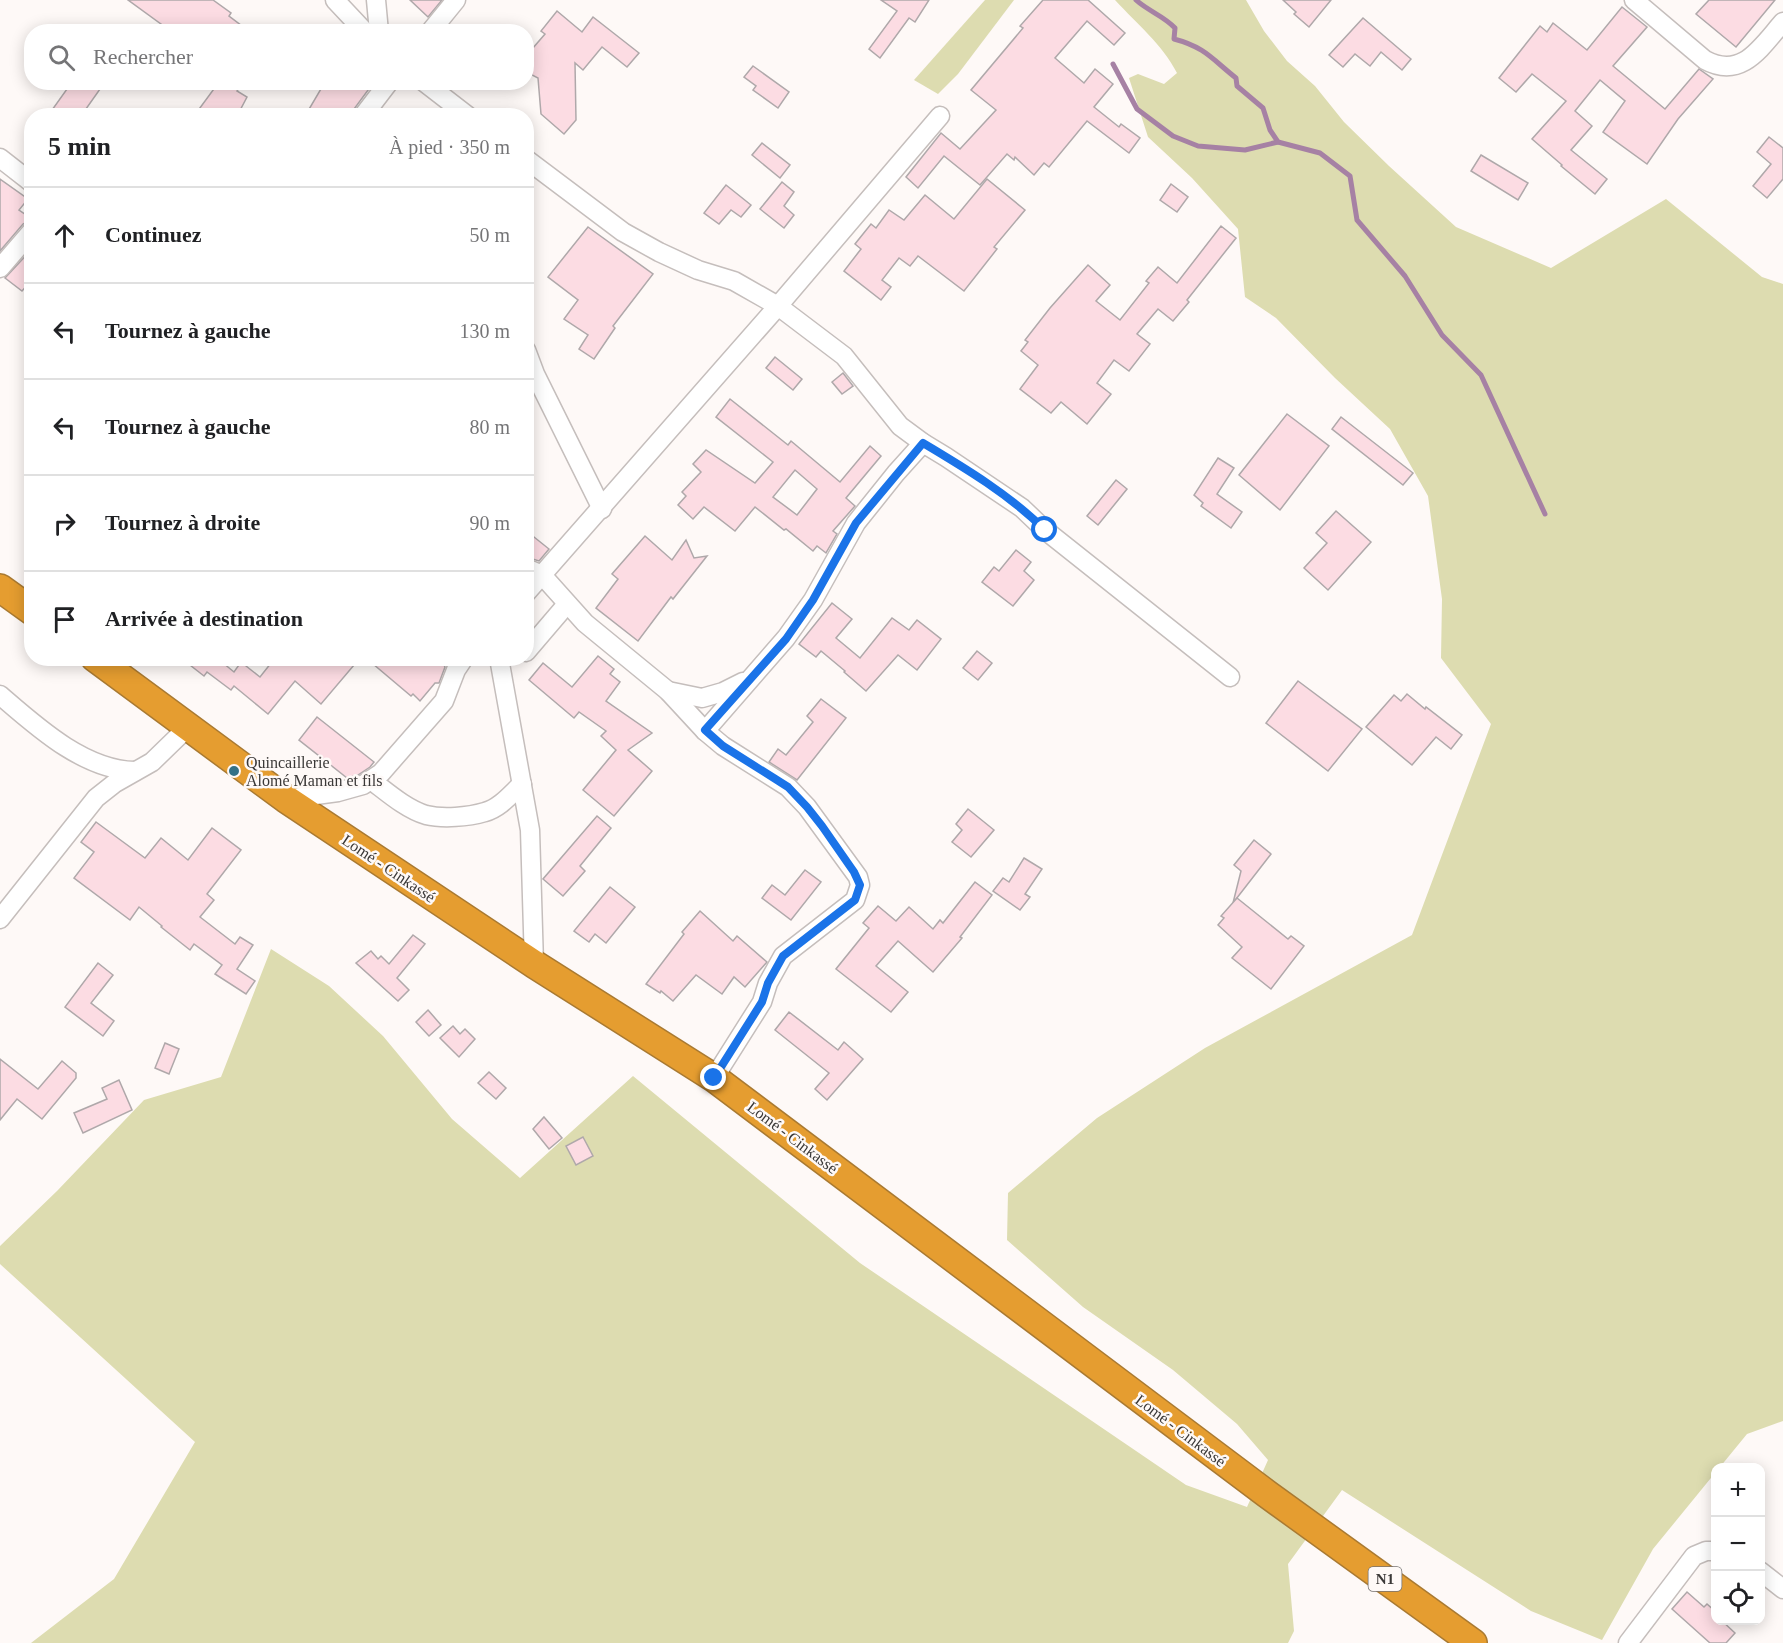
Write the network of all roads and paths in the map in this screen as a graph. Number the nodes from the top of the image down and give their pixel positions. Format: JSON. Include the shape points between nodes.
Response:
{"nodes":[{"id":1,"x":335,"y":0,"type":"edge"},
{"id":2,"x":376,"y":0,"type":"edge"},
{"id":3,"x":456,"y":0,"type":"edge"},
{"id":4,"x":1634,"y":0,"type":"edge"},
{"id":5,"x":1783,"y":22,"type":"edge"},
{"id":6,"x":358,"y":24,"type":"edge"},
{"id":7,"x":378,"y":24,"type":"edge"},
{"id":8,"x":436,"y":24,"type":"edge"},
{"id":9,"x":383,"y":90,"type":"edge"},
{"id":10,"x":434,"y":90,"type":"edge"},
{"id":11,"x":441,"y":95,"type":"junction"},
{"id":12,"x":369,"y":108,"type":"edge"},
{"id":13,"x":445,"y":108,"type":"edge"},
{"id":14,"x":458,"y":108,"type":"edge"},
{"id":15,"x":940,"y":116,"type":"dead end"},
{"id":16,"x":0,"y":158,"type":"edge"},
{"id":17,"x":534,"y":165,"type":"edge"},
{"id":18,"x":24,"y":177,"type":"edge"},
{"id":19,"x":24,"y":240,"type":"edge"},
{"id":20,"x":0,"y":268,"type":"edge"},
{"id":21,"x":778,"y":306,"type":"junction"},
{"id":22,"x":534,"y":371,"type":"edge"},
{"id":23,"x":923,"y":443,"type":"junction"},
{"id":24,"x":602,"y":509,"type":"junction"},
{"id":25,"x":534,"y":571,"type":"edge"},
{"id":26,"x":0,"y":588,"type":"edge"},
{"id":27,"x":24,"y":600,"type":"edge"},
{"id":28,"x":567,"y":604,"type":"junction"},
{"id":29,"x":534,"y":643,"type":"edge"},
{"id":30,"x":106,"y":666,"type":"edge"},
{"id":31,"x":459,"y":666,"type":"edge"},
{"id":32,"x":500,"y":666,"type":"edge"},
{"id":33,"x":514,"y":666,"type":"edge"},
{"id":34,"x":1230,"y":677,"type":"dead end"},
{"id":35,"x":752,"y":679,"type":"junction"},
{"id":36,"x":503,"y":680,"type":"junction"},
{"id":37,"x":668,"y":691,"type":"junction"},
{"id":38,"x":0,"y":695,"type":"edge"},
{"id":39,"x":187,"y":728,"type":"junction"},
{"id":40,"x":705,"y":730,"type":"junction"},
{"id":41,"x":135,"y":771,"type":"junction"},
{"id":42,"x":371,"y":780,"type":"junction"},
{"id":43,"x":522,"y":784,"type":"junction"},
{"id":44,"x":286,"y":799,"type":"junction"},
{"id":45,"x":0,"y":919,"type":"edge"},
{"id":46,"x":534,"y":964,"type":"junction"},
{"id":47,"x":714,"y":1078,"type":"junction"},
{"id":48,"x":1711,"y":1551,"type":"edge"},
{"id":49,"x":1765,"y":1574,"type":"edge"},
{"id":50,"x":1783,"y":1589,"type":"edge"},
{"id":51,"x":1473,"y":1643,"type":"edge"},
{"id":52,"x":1628,"y":1643,"type":"edge"}],
"edges":[{"from":1,"to":6,"type":"street"},
{"from":2,"to":7,"type":"street"},
{"from":3,"to":8,"type":"street"},
{"from":4,"to":5,"type":"street","via":[[1716,66],[1739,66]]},
{"from":9,"to":12,"type":"street"},
{"from":10,"to":11,"type":"street"},
{"from":11,"to":13,"type":"street"},
{"from":11,"to":14,"type":"street"},
{"from":15,"to":21,"type":"street"},
{"from":16,"to":18,"type":"street"},
{"from":17,"to":21,"type":"street","via":[[623,232],[698,270],[734,281]]},
{"from":19,"to":20,"type":"street"},
{"from":21,"to":23,"type":"street","via":[[844,356],[900,426]]},
{"from":21,"to":24,"type":"street"},
{"from":22,"to":24,"type":"street"},
{"from":23,"to":34,"type":"street","via":[[1022,508]]},
{"from":23,"to":35,"type":"street","via":[[856,523],[813,600]]},
{"from":24,"to":25,"type":"street"},
{"from":25,"to":28,"type":"street"},
{"from":26,"to":27,"type":"highway"},
{"from":28,"to":29,"type":"street"},
{"from":28,"to":37,"type":"street"},
{"from":30,"to":39,"type":"highway","name":"Lomé - Cinkassé","number":"N1"},
{"from":31,"to":42,"type":"street","via":[[444,701],[389,765]]},
{"from":32,"to":36,"type":"street"},
{"from":33,"to":36,"type":"street"},
{"from":35,"to":37,"type":"street","via":[[702,698]]},
{"from":35,"to":40,"type":"street"},
{"from":36,"to":43,"type":"street"},
{"from":37,"to":40,"type":"street"},
{"from":38,"to":41,"type":"street","via":[[76,753],[118,771]]},
{"from":39,"to":41,"type":"street","via":[[152,762]]},
{"from":39,"to":44,"type":"highway","name":"Lomé - Cinkassé","number":"N1"},
{"from":40,"to":47,"type":"street","via":[[788,787],[822,826],[860,885],[855,900],[783,956],[762,1002]]},
{"from":41,"to":45,"type":"street","via":[[96,798]]},
{"from":42,"to":43,"type":"street","via":[[399,801],[424,814],[440,817],[486,812]]},
{"from":42,"to":44,"type":"street","via":[[338,792]]},
{"from":43,"to":46,"type":"street","via":[[530,830]]},
{"from":44,"to":46,"type":"highway","name":"Lomé - Cinkassé","number":"N1"},
{"from":46,"to":47,"type":"highway","name":"Lomé - Cinkassé","number":"N1"},
{"from":47,"to":51,"type":"highway","name":"Lomé - Cinkassé","number":"N1","via":[[1267,1494]]},
{"from":48,"to":52,"type":"street","via":[[1694,1556]]},
{"from":49,"to":50,"type":"street"}]}
